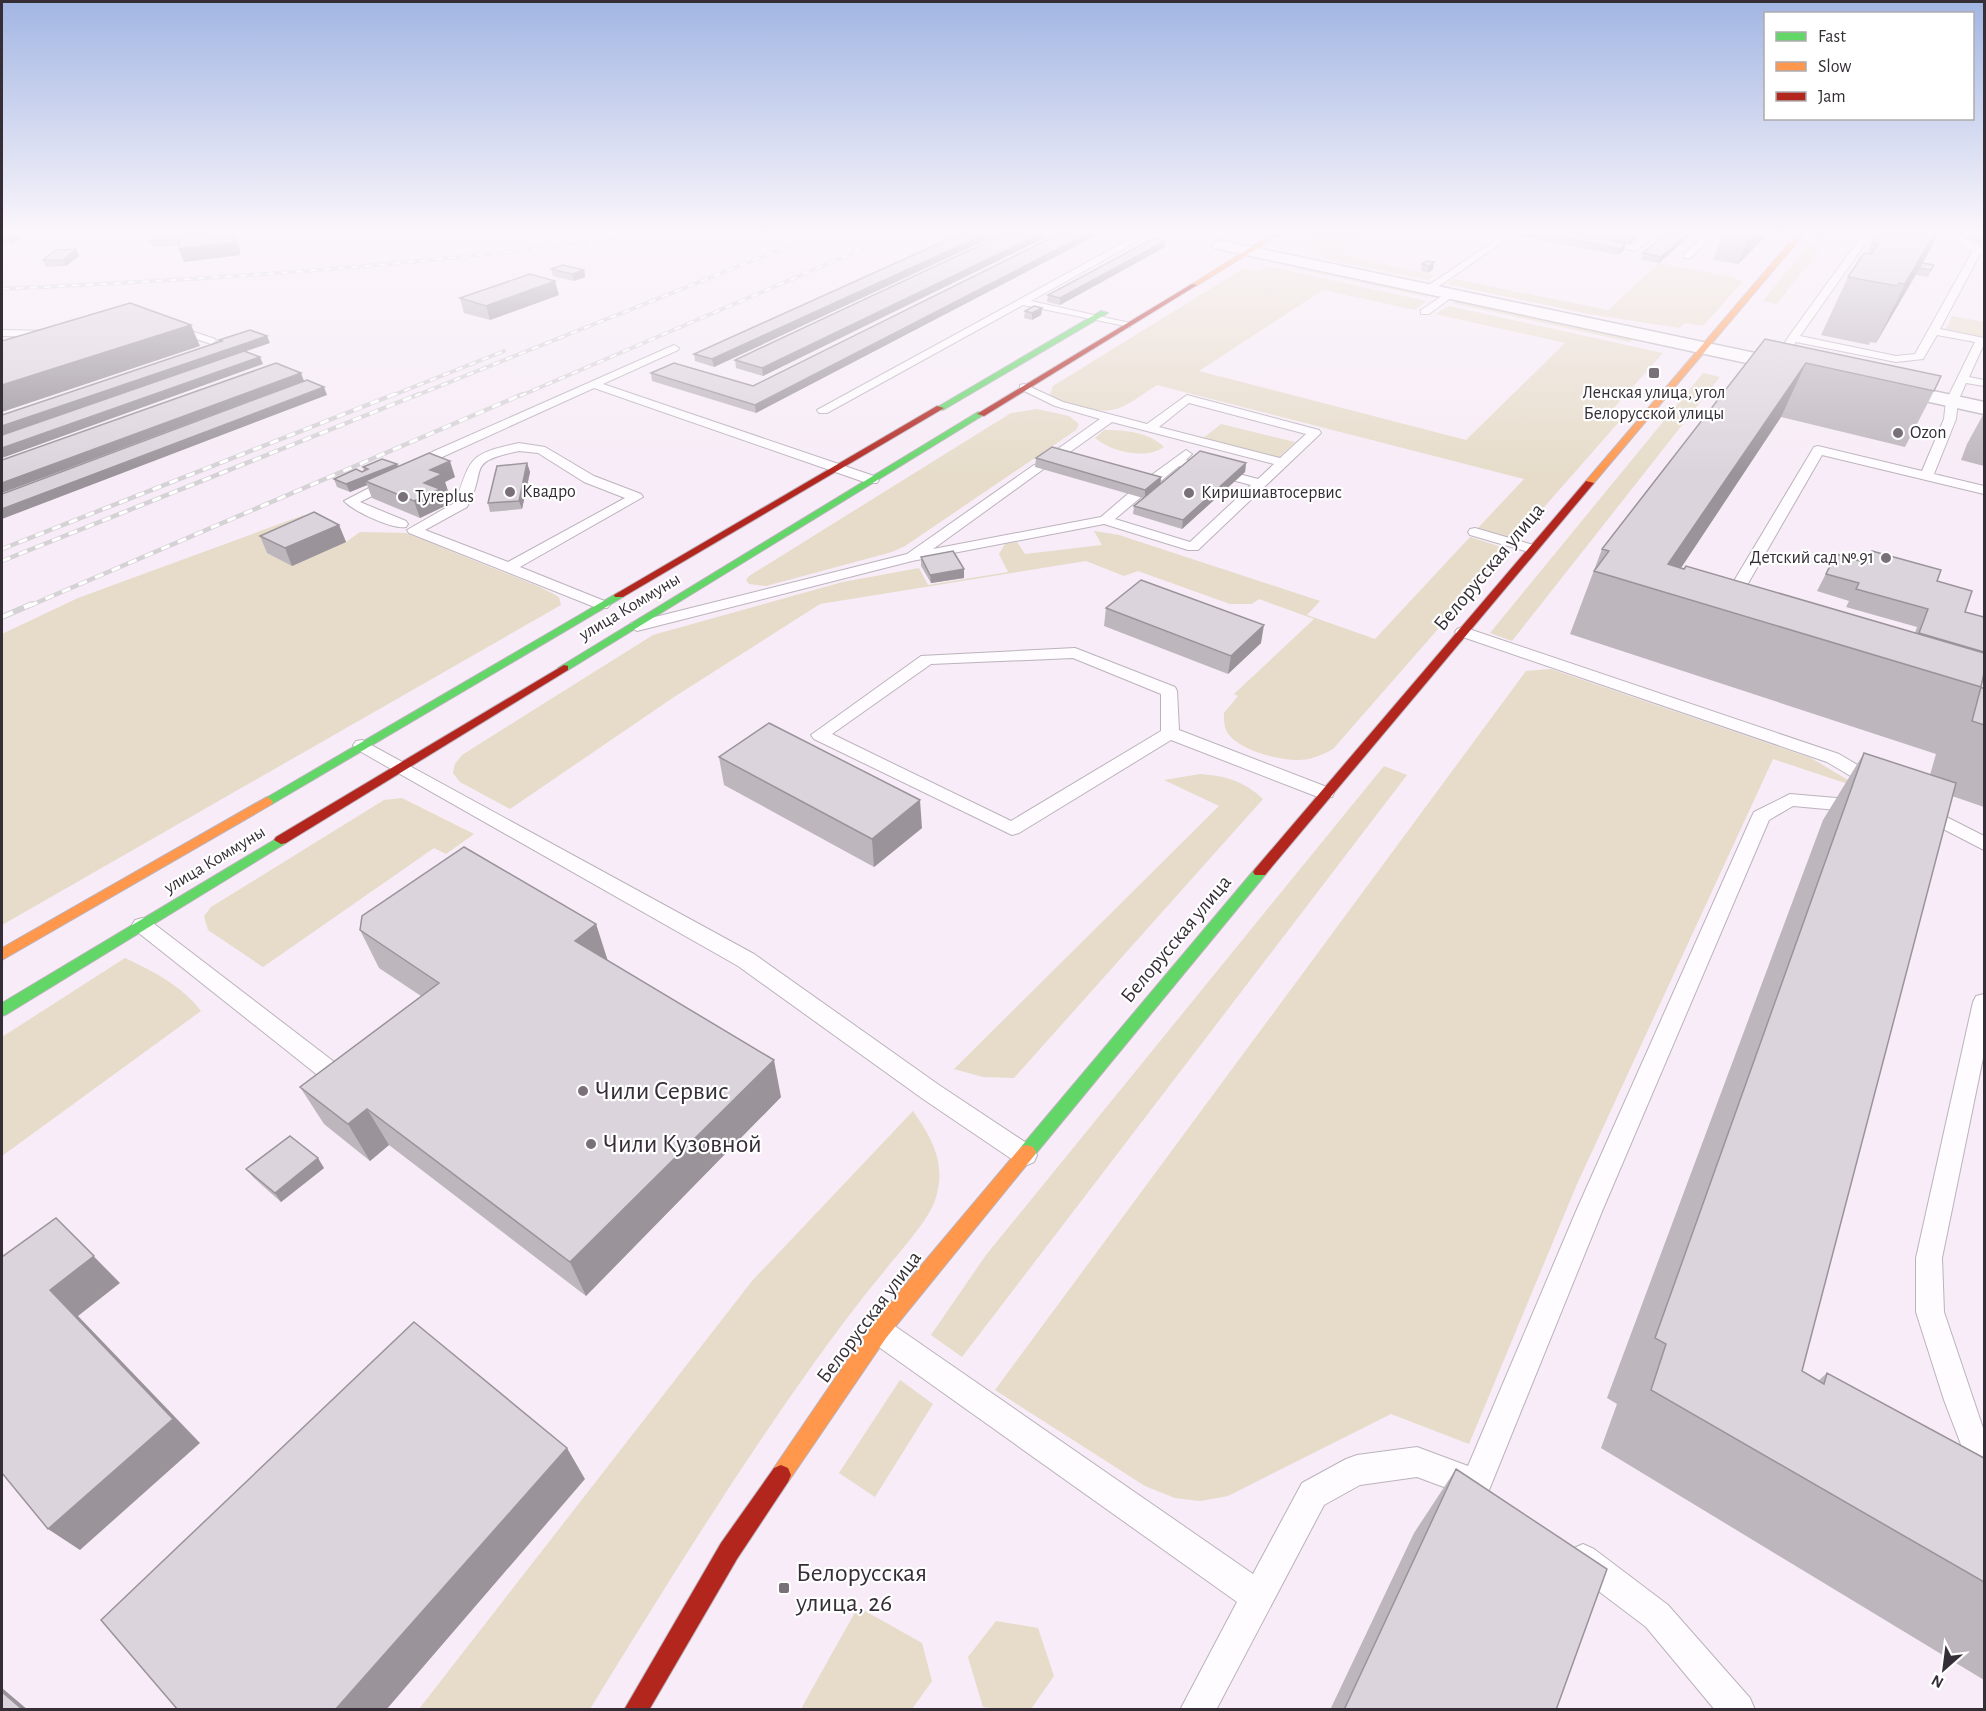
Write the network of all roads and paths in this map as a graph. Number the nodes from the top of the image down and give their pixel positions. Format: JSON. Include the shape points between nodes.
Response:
{"nodes":[{"id":1,"x":1000,"y":314,"type":"edge"},
{"id":2,"x":1075,"y":314,"type":"edge"},
{"id":3,"x":1102,"y":314,"type":"edge"},
{"id":4,"x":1146,"y":314,"type":"edge"},
{"id":5,"x":1544,"y":314,"type":"edge"},
{"id":6,"x":1733,"y":314,"type":"edge"},
{"id":7,"x":1810,"y":314,"type":"edge"},
{"id":8,"x":1944,"y":314,"type":"edge"},
{"id":9,"x":1094,"y":318,"type":"junction"},
{"id":10,"x":157,"y":322,"type":"edge"},
{"id":11,"x":1126,"y":326,"type":"junction"},
{"id":12,"x":1934,"y":331,"type":"junction"},
{"id":13,"x":2,"y":333,"type":"edge"},
{"id":14,"x":72,"y":334,"type":"edge"},
{"id":15,"x":1793,"y":338,"type":"junction"},
{"id":16,"x":1983,"y":340,"type":"edge"},
{"id":17,"x":211,"y":341,"type":"dead end"},
{"id":18,"x":674,"y":348,"type":"dead end"},
{"id":19,"x":1704,"y":348,"type":"junction"},
{"id":20,"x":1786,"y":349,"type":"edge"},
{"id":21,"x":1812,"y":371,"type":"dead end"},
{"id":22,"x":1962,"y":379,"type":"junction"},
{"id":23,"x":1984,"y":383,"type":"edge"},
{"id":24,"x":1870,"y":384,"type":"dead end"},
{"id":25,"x":595,"y":385,"type":"junction"},
{"id":26,"x":1024,"y":387,"type":"junction"},
{"id":27,"x":1952,"y":401,"type":"junction"},
{"id":28,"x":1984,"y":408,"type":"edge"},
{"id":29,"x":823,"y":410,"type":"dead end"},
{"id":30,"x":1108,"y":418,"type":"junction"},
{"id":31,"x":1149,"y":428,"type":"junction"},
{"id":32,"x":1202,"y":442,"type":"junction"},
{"id":33,"x":1056,"y":456,"type":"edge"},
{"id":34,"x":1177,"y":462,"type":"junction"},
{"id":35,"x":1283,"y":463,"type":"junction"},
{"id":36,"x":1039,"y":468,"type":"edge"},
{"id":37,"x":837,"y":469,"type":"junction"},
{"id":38,"x":1927,"y":476,"type":"junction"},
{"id":39,"x":873,"y":480,"type":"junction"},
{"id":40,"x":1151,"y":482,"type":"edge"},
{"id":41,"x":1261,"y":484,"type":"junction"},
{"id":42,"x":1984,"y":490,"type":"edge"},
{"id":43,"x":1135,"y":495,"type":"edge"},
{"id":44,"x":1105,"y":520,"type":"junction"},
{"id":45,"x":401,"y":524,"type":"dead end"},
{"id":46,"x":1475,"y":532,"type":"dead end"},
{"id":47,"x":1532,"y":549,"type":"junction"},
{"id":48,"x":912,"y":557,"type":"junction"},
{"id":49,"x":508,"y":568,"type":"junction"},
{"id":50,"x":602,"y":605,"type":"junction"},
{"id":51,"x":1720,"y":619,"type":"edge"},
{"id":52,"x":632,"y":627,"type":"junction"},
{"id":53,"x":1463,"y":632,"type":"junction"},
{"id":54,"x":1170,"y":734,"type":"junction"},
{"id":55,"x":363,"y":745,"type":"junction"},
{"id":56,"x":403,"y":767,"type":"junction"},
{"id":57,"x":1890,"y":792,"type":"edge"},
{"id":58,"x":1325,"y":793,"type":"junction"},
{"id":59,"x":1872,"y":808,"type":"edge"},
{"id":60,"x":1907,"y":808,"type":"edge"},
{"id":61,"x":1984,"y":844,"type":"edge"},
{"id":62,"x":142,"y":925,"type":"junction"},
{"id":63,"x":2,"y":956,"type":"edge"},
{"id":64,"x":1984,"y":1002,"type":"edge"},
{"id":65,"x":2,"y":1010,"type":"edge"},
{"id":66,"x":338,"y":1078,"type":"edge"},
{"id":67,"x":1025,"y":1155,"type":"junction"},
{"id":68,"x":879,"y":1331,"type":"junction"},
{"id":69,"x":1984,"y":1460,"type":"edge"},
{"id":70,"x":1476,"y":1484,"type":"junction"},
{"id":71,"x":1503,"y":1503,"type":"edge"},
{"id":72,"x":1557,"y":1541,"type":"edge"},
{"id":73,"x":1258,"y":1597,"type":"junction"},
{"id":74,"x":636,"y":1710,"type":"edge"},
{"id":75,"x":1197,"y":1710,"type":"edge"},
{"id":76,"x":1738,"y":1710,"type":"edge"}],
"edges":[{"from":1,"to":29,"type":"lane"},
{"from":2,"to":9,"type":"lane"},
{"from":3,"to":9,"type":"street","name":"улица Коммуны"},
{"from":4,"to":11,"type":"street","name":"улица Коммуны"},
{"from":5,"to":19,"type":"street"},
{"from":6,"to":19,"type":"street","name":"Белорусская улица"},
{"from":7,"to":15,"type":"lane"},
{"from":8,"to":12,"type":"lane"},
{"from":9,"to":11,"type":"lane"},
{"from":9,"to":37,"type":"street","name":"улица Коммуны"},
{"from":10,"to":17,"type":"lane"},
{"from":11,"to":26,"type":"street","name":"улица Коммуны"},
{"from":12,"to":15,"type":"lane","via":[[1919,357],[1911,360]]},
{"from":12,"to":16,"type":"lane"},
{"from":13,"to":14,"type":"lane"},
{"from":15,"to":20,"type":"lane"},
{"from":16,"to":22,"type":"lane"},
{"from":18,"to":25,"type":"lane"},
{"from":19,"to":21,"type":"street"},
{"from":19,"to":47,"type":"street","name":"Белорусская улица"},
{"from":22,"to":23,"type":"lane"},
{"from":22,"to":27,"type":"lane"},
{"from":24,"to":27,"type":"street"},
{"from":25,"to":37,"type":"lane"},
{"from":25,"to":45,"type":"lane","via":[[436,455],[351,501]]},
{"from":26,"to":30,"type":"lane","via":[[1059,404]]},
{"from":26,"to":39,"type":"street","name":"улица Коммуны"},
{"from":27,"to":28,"type":"street"},
{"from":27,"to":38,"type":"lane","via":[[1950,419]]},
{"from":30,"to":31,"type":"lane"},
{"from":30,"to":33,"type":"lane"},
{"from":31,"to":32,"type":"lane"},
{"from":31,"to":35,"type":"lane","via":[[1188,399],[1316,433]]},
{"from":32,"to":34,"type":"lane"},
{"from":32,"to":35,"type":"lane"},
{"from":34,"to":40,"type":"lane"},
{"from":34,"to":41,"type":"lane"},
{"from":35,"to":41,"type":"lane"},
{"from":36,"to":48,"type":"lane"},
{"from":37,"to":39,"type":"lane"},
{"from":37,"to":50,"type":"street","name":"улица Коммуны"},
{"from":38,"to":42,"type":"lane"},
{"from":38,"to":51,"type":"lane","via":[[1818,450]]},
{"from":39,"to":52,"type":"street","name":"улица Коммуны"},
{"from":41,"to":44,"type":"lane","via":[[1193,547]]},
{"from":43,"to":44,"type":"lane"},
{"from":44,"to":48,"type":"lane"},
{"from":46,"to":47,"type":"lane"},
{"from":47,"to":53,"type":"street","name":"Белорусская улица"},
{"from":48,"to":52,"type":"lane"},
{"from":49,"to":49,"type":"lane","via":[[518,562],[636,497],[589,479],[542,450],[519,447],[488,454],[473,468],[462,504],[414,530]]},
{"from":49,"to":50,"type":"lane"},
{"from":50,"to":55,"type":"street","name":"улица Коммуны"},
{"from":52,"to":56,"type":"street","name":"улица Коммуны"},
{"from":53,"to":57,"type":"lane","via":[[1833,758]]},
{"from":53,"to":58,"type":"street","name":"Белорусская улица"},
{"from":54,"to":54,"type":"lane","via":[[1169,691],[1075,652],[927,658],[820,735],[1012,829]]},
{"from":54,"to":58,"type":"lane"},
{"from":55,"to":56,"type":"lane"},
{"from":55,"to":63,"type":"street","name":"улица Коммуны"},
{"from":56,"to":62,"type":"street","name":"улица Коммуны"},
{"from":56,"to":67,"type":"lane","via":[[746,960]]},
{"from":58,"to":67,"type":"street","name":"Белорусская улица"},
{"from":59,"to":70,"type":"lane","via":[[1790,800],[1761,816],[1590,1209]]},
{"from":60,"to":61,"type":"lane"},
{"from":62,"to":65,"type":"street","name":"улица Коммуны"},
{"from":62,"to":66,"type":"lane"},
{"from":64,"to":69,"type":"lane","via":[[1929,1257],[1930,1312],[1958,1400]]},
{"from":67,"to":68,"type":"street","name":"Белорусская улица"},
{"from":68,"to":73,"type":"lane"},
{"from":68,"to":74,"type":"street","name":"Белорусская улица","via":[[729,1551]]},
{"from":70,"to":71,"type":"lane"},
{"from":70,"to":73,"type":"lane","via":[[1417,1462],[1357,1470],[1313,1494]]},
{"from":72,"to":76,"type":"lane","via":[[1657,1616]]},
{"from":73,"to":75,"type":"lane"}]}
